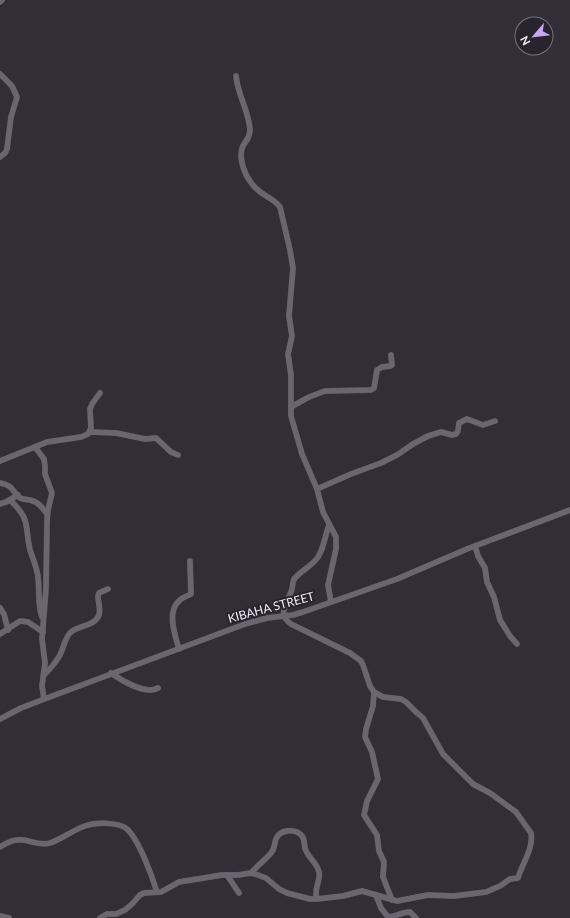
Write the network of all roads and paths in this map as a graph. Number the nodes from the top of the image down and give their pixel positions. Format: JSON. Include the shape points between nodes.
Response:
{"nodes":[{"id":1,"x":2,"y":0,"type":"edge"},
{"id":2,"x":0,"y":2,"type":"edge"},
{"id":3,"x":0,"y":74,"type":"edge"},
{"id":4,"x":236,"y":76,"type":"dead end"},
{"id":5,"x":0,"y":157,"type":"edge"},
{"id":6,"x":391,"y":355,"type":"dead end"},
{"id":7,"x":100,"y":393,"type":"dead end"},
{"id":8,"x":290,"y":407,"type":"junction"},
{"id":9,"x":495,"y":421,"type":"dead end"},
{"id":10,"x":90,"y":432,"type":"junction"},
{"id":11,"x":35,"y":447,"type":"junction"},
{"id":12,"x":178,"y":455,"type":"dead end"},
{"id":13,"x":0,"y":461,"type":"edge"},
{"id":14,"x":0,"y":483,"type":"edge"},
{"id":15,"x":317,"y":489,"type":"junction"},
{"id":16,"x":18,"y":495,"type":"junction"},
{"id":17,"x":10,"y":500,"type":"junction"},
{"id":18,"x":0,"y":504,"type":"edge"},
{"id":19,"x":570,"y":510,"type":"edge"},
{"id":20,"x":47,"y":514,"type":"junction"},
{"id":21,"x":330,"y":525,"type":"junction"},
{"id":22,"x":475,"y":546,"type":"junction"},
{"id":23,"x":190,"y":561,"type":"dead end"},
{"id":24,"x":108,"y":589,"type":"dead end"},
{"id":25,"x":331,"y":602,"type":"junction"},
{"id":26,"x":0,"y":608,"type":"edge"},
{"id":27,"x":284,"y":617,"type":"junction"},
{"id":28,"x":43,"y":619,"type":"junction"},
{"id":29,"x":8,"y":630,"type":"junction"},
{"id":30,"x":43,"y":632,"type":"junction"},
{"id":31,"x":0,"y":634,"type":"edge"},
{"id":32,"x":517,"y":644,"type":"dead end"},
{"id":33,"x":179,"y":649,"type":"junction"},
{"id":34,"x":111,"y":673,"type":"junction"},
{"id":35,"x":45,"y":674,"type":"junction"},
{"id":36,"x":158,"y":688,"type":"dead end"},
{"id":37,"x":374,"y":692,"type":"junction"},
{"id":38,"x":44,"y":699,"type":"junction"},
{"id":39,"x":0,"y":719,"type":"edge"},
{"id":40,"x":0,"y":847,"type":"edge"},
{"id":41,"x":251,"y":873,"type":"junction"},
{"id":42,"x":226,"y":875,"type":"junction"},
{"id":43,"x":157,"y":892,"type":"junction"},
{"id":44,"x":239,"y":893,"type":"dead end"},
{"id":45,"x":376,"y":895,"type":"junction"},
{"id":46,"x":317,"y":899,"type":"junction"},
{"id":47,"x":392,"y":900,"type":"junction"},
{"id":48,"x":0,"y":916,"type":"edge"},
{"id":49,"x":9,"y":918,"type":"edge"},
{"id":50,"x":100,"y":918,"type":"edge"},
{"id":51,"x":416,"y":918,"type":"edge"}],
"edges":[{"from":1,"to":2,"type":"street"},
{"from":3,"to":5,"type":"street","via":[[12,86],[17,97],[11,117],[8,149]]},
{"from":4,"to":8,"type":"street","via":[[250,130],[250,137],[242,150],[244,167],[255,188],[280,207],[292,261],[289,316],[292,336],[288,354],[291,375]]},
{"from":6,"to":8,"type":"street","via":[[392,364],[379,368],[374,388],[371,390],[325,391]]},
{"from":7,"to":10,"type":"street","via":[[90,409]]},
{"from":8,"to":15,"type":"street","via":[[300,449]]},
{"from":9,"to":15,"type":"street","via":[[483,425],[467,419],[460,423],[456,434],[441,432],[428,436],[381,463]]},
{"from":10,"to":11,"type":"street","via":[[81,437],[53,441]]},
{"from":10,"to":12,"type":"street","via":[[156,438]]},
{"from":11,"to":13,"type":"street"},
{"from":11,"to":20,"type":"street","via":[[44,459],[45,474],[51,489]]},
{"from":14,"to":16,"type":"street","via":[[10,486]]},
{"from":15,"to":21,"type":"street","via":[[323,512]]},
{"from":16,"to":17,"type":"street"},
{"from":16,"to":20,"type":"street","via":[[23,499],[37,502]]},
{"from":17,"to":18,"type":"street"},
{"from":17,"to":28,"type":"street","via":[[23,514],[27,523],[28,542],[38,577],[38,603]]},
{"from":19,"to":22,"type":"street","name":"KIBAHA STREET"},
{"from":20,"to":28,"type":"street"},
{"from":21,"to":25,"type":"street","via":[[336,540],[328,585]]},
{"from":21,"to":27,"type":"street","via":[[318,556],[294,579],[284,606]]},
{"from":22,"to":25,"type":"street","name":"KIBAHA STREET","via":[[397,579]]},
{"from":22,"to":32,"type":"street","via":[[485,568],[500,620]]},
{"from":23,"to":33,"type":"street","via":[[191,594],[179,600],[172,614]]},
{"from":24,"to":35,"type":"street","via":[[98,594],[99,616],[87,625],[70,632],[55,664]]},
{"from":25,"to":27,"type":"street","name":"KIBAHA STREET"},
{"from":26,"to":29,"type":"street"},
{"from":27,"to":33,"type":"street","name":"KIBAHA STREET","via":[[267,618],[245,624]]},
{"from":27,"to":37,"type":"street","via":[[292,624],[356,657],[363,665]]},
{"from":28,"to":30,"type":"street"},
{"from":29,"to":30,"type":"street","via":[[17,622],[24,621]]},
{"from":29,"to":31,"type":"street"},
{"from":30,"to":35,"type":"street"},
{"from":33,"to":34,"type":"street","name":"KIBAHA STREET"},
{"from":34,"to":36,"type":"street","via":[[139,687],[153,690]]},
{"from":34,"to":38,"type":"street","name":"KIBAHA STREET"},
{"from":35,"to":38,"type":"street","via":[[42,686]]},
{"from":37,"to":47,"type":"street","via":[[365,734],[378,779],[367,801],[364,815],[376,835],[384,862],[383,877]]},
{"from":37,"to":47,"type":"street","via":[[383,697],[403,700],[408,704],[423,718],[450,762],[473,784],[516,812],[532,836],[518,878],[510,879],[497,888],[454,896],[428,895]]},
{"from":38,"to":39,"type":"street","name":"KIBAHA STREET"},
{"from":40,"to":43,"type":"street","via":[[21,839],[41,844],[50,843],[88,825],[121,826],[128,830],[134,839]]},
{"from":41,"to":42,"type":"street"},
{"from":41,"to":46,"type":"street","via":[[266,878],[287,893],[301,898]]},
{"from":41,"to":46,"type":"street","via":[[274,849],[279,835],[287,831],[299,832],[305,850],[319,872],[315,892]]},
{"from":42,"to":43,"type":"street","via":[[184,881]]},
{"from":42,"to":44,"type":"street"},
{"from":43,"to":50,"type":"street","via":[[144,893],[124,910]]},
{"from":45,"to":46,"type":"street","via":[[362,891]]},
{"from":45,"to":47,"type":"street"},
{"from":45,"to":51,"type":"street","via":[[388,917],[410,912]]},
{"from":48,"to":49,"type":"street"}]}
